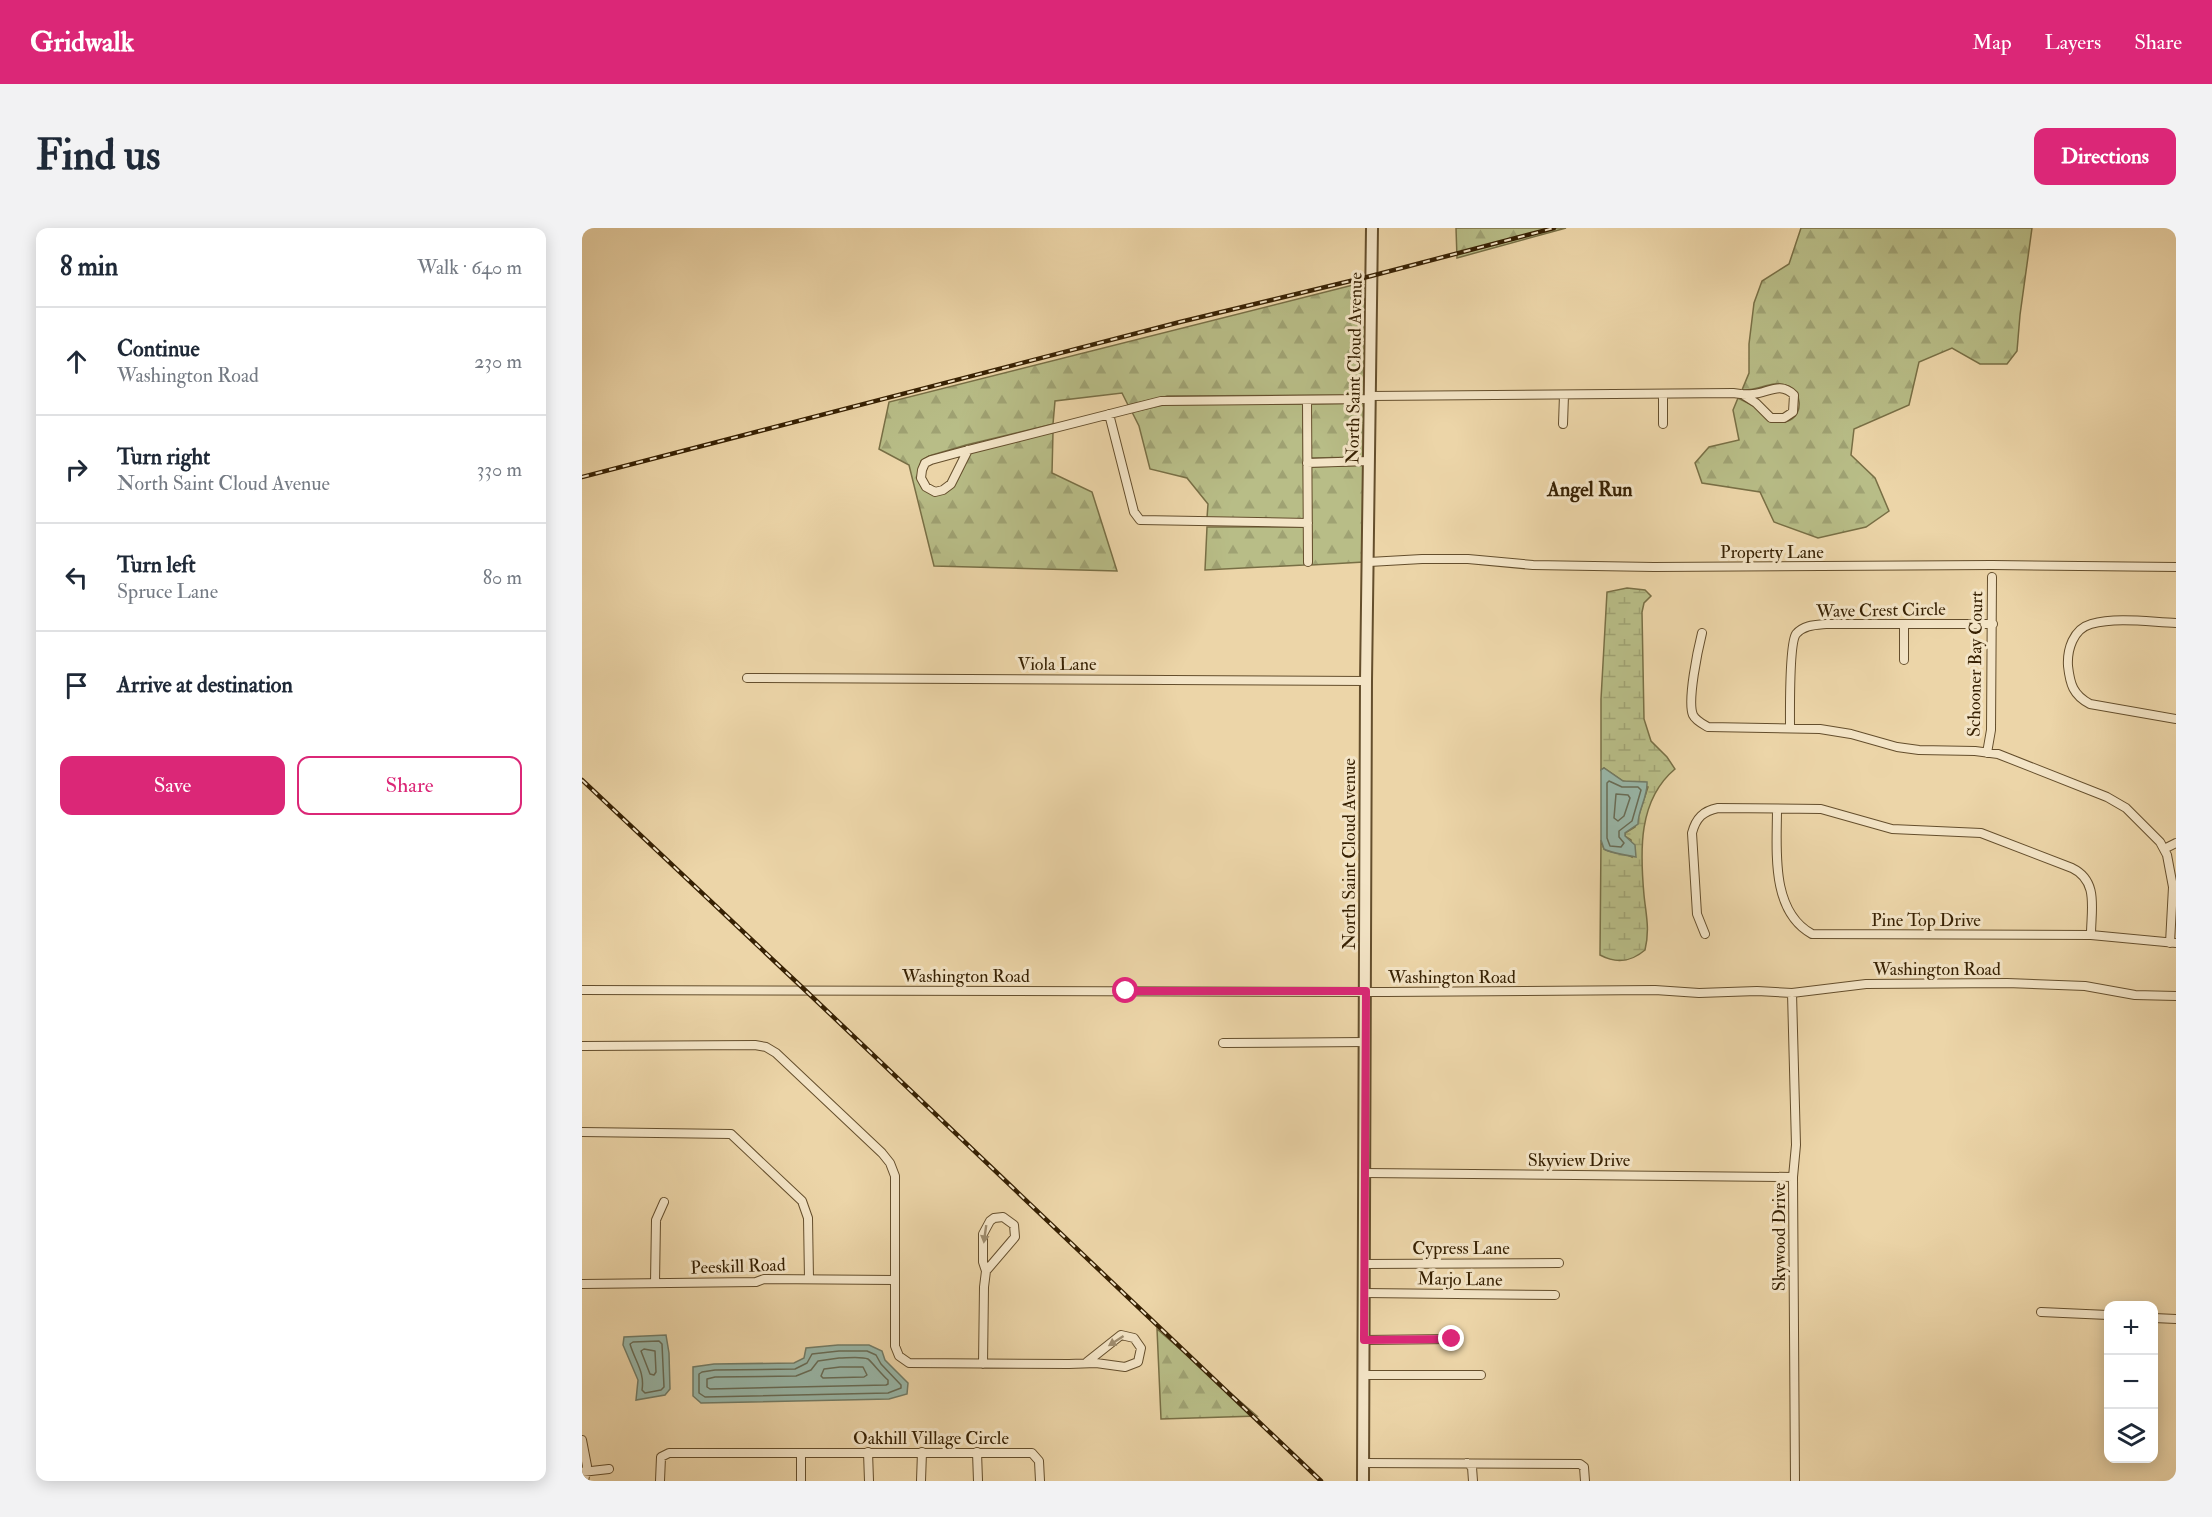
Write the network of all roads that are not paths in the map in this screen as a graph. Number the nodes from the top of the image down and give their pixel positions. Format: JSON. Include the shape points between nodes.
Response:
{"nodes":[{"id":1,"x":1372,"y":228,"type":"edge"},
{"id":2,"x":1564,"y":394,"type":"junction"},
{"id":3,"x":1663,"y":394,"type":"junction"},
{"id":4,"x":1742,"y":394,"type":"junction"},
{"id":5,"x":1370,"y":398,"type":"junction"},
{"id":6,"x":1307,"y":400,"type":"junction"},
{"id":7,"x":1109,"y":414,"type":"junction"},
{"id":8,"x":1563,"y":424,"type":"dead end"},
{"id":9,"x":1663,"y":424,"type":"dead end"},
{"id":10,"x":968,"y":450,"type":"junction"},
{"id":11,"x":1369,"y":461,"type":"junction"},
{"id":12,"x":1307,"y":463,"type":"junction"},
{"id":13,"x":1308,"y":523,"type":"junction"},
{"id":14,"x":1308,"y":562,"type":"dead end"},
{"id":15,"x":1369,"y":562,"type":"junction"},
{"id":16,"x":2176,"y":567,"type":"edge"},
{"id":17,"x":1992,"y":577,"type":"dead end"},
{"id":18,"x":2176,"y":622,"type":"edge"},
{"id":19,"x":1904,"y":624,"type":"junction"},
{"id":20,"x":1993,"y":624,"type":"junction"},
{"id":21,"x":1702,"y":633,"type":"dead end"},
{"id":22,"x":1904,"y":660,"type":"dead end"},
{"id":23,"x":747,"y":678,"type":"dead end"},
{"id":24,"x":1366,"y":681,"type":"junction"},
{"id":25,"x":2176,"y":719,"type":"edge"},
{"id":26,"x":1790,"y":728,"type":"junction"},
{"id":27,"x":1988,"y":753,"type":"junction"},
{"id":28,"x":1777,"y":809,"type":"junction"},
{"id":29,"x":2176,"y":843,"type":"edge"},
{"id":30,"x":2164,"y":849,"type":"junction"},
{"id":31,"x":1705,"y":934,"type":"dead end"},
{"id":32,"x":2091,"y":935,"type":"junction"},
{"id":33,"x":2173,"y":943,"type":"edge"},
{"id":34,"x":582,"y":990,"type":"edge"},
{"id":35,"x":1366,"y":991,"type":"junction"},
{"id":36,"x":1792,"y":993,"type":"junction"},
{"id":37,"x":2176,"y":996,"type":"edge"},
{"id":38,"x":1365,"y":1042,"type":"junction"},
{"id":39,"x":1223,"y":1043,"type":"dead end"},
{"id":40,"x":582,"y":1046,"type":"edge"},
{"id":41,"x":582,"y":1132,"type":"edge"},
{"id":42,"x":1365,"y":1173,"type":"junction"},
{"id":43,"x":1793,"y":1177,"type":"junction"},
{"id":44,"x":664,"y":1202,"type":"dead end"},
{"id":45,"x":1559,"y":1263,"type":"dead end"},
{"id":46,"x":1364,"y":1264,"type":"junction"},
{"id":47,"x":986,"y":1271,"type":"junction"},
{"id":48,"x":809,"y":1278,"type":"junction"},
{"id":49,"x":895,"y":1280,"type":"junction"},
{"id":50,"x":655,"y":1283,"type":"junction"},
{"id":51,"x":582,"y":1284,"type":"edge"},
{"id":52,"x":1364,"y":1293,"type":"junction"},
{"id":53,"x":1555,"y":1295,"type":"dead end"},
{"id":54,"x":2041,"y":1312,"type":"dead end"},
{"id":55,"x":2104,"y":1315,"type":"edge"},
{"id":56,"x":2158,"y":1318,"type":"edge"},
{"id":57,"x":2176,"y":1319,"type":"edge"},
{"id":58,"x":1452,"y":1339,"type":"dead end"},
{"id":59,"x":1364,"y":1340,"type":"junction"},
{"id":60,"x":1087,"y":1362,"type":"junction"},
{"id":61,"x":983,"y":1364,"type":"junction"},
{"id":62,"x":1363,"y":1375,"type":"junction"},
{"id":63,"x":1481,"y":1375,"type":"dead end"},
{"id":64,"x":582,"y":1440,"type":"edge"},
{"id":65,"x":801,"y":1452,"type":"junction"},
{"id":66,"x":868,"y":1452,"type":"junction"},
{"id":67,"x":921,"y":1452,"type":"junction"},
{"id":68,"x":977,"y":1452,"type":"junction"},
{"id":69,"x":1363,"y":1463,"type":"junction"},
{"id":70,"x":1467,"y":1463,"type":"junction"},
{"id":71,"x":609,"y":1469,"type":"dead end"},
{"id":72,"x":584,"y":1475,"type":"edge"},
{"id":73,"x":660,"y":1481,"type":"edge"},
{"id":74,"x":801,"y":1481,"type":"edge"},
{"id":75,"x":868,"y":1481,"type":"edge"},
{"id":76,"x":921,"y":1481,"type":"edge"},
{"id":77,"x":978,"y":1481,"type":"edge"},
{"id":78,"x":1040,"y":1481,"type":"edge"},
{"id":79,"x":1363,"y":1481,"type":"edge"},
{"id":80,"x":1473,"y":1481,"type":"edge"},
{"id":81,"x":1585,"y":1481,"type":"edge"},
{"id":82,"x":1795,"y":1481,"type":"edge"}],
"edges":[{"from":1,"to":5,"type":"street","name":"North Saint Cloud Avenue"},
{"from":2,"to":3,"type":"street"},
{"from":2,"to":5,"type":"street"},
{"from":2,"to":8,"type":"street"},
{"from":3,"to":4,"type":"street"},
{"from":3,"to":9,"type":"street"},
{"from":4,"to":4,"type":"street","via":[[1782,388],[1794,395],[1795,407],[1790,416],[1771,418]]},
{"from":5,"to":6,"type":"street"},
{"from":5,"to":11,"type":"street","name":"North Saint Cloud Avenue"},
{"from":6,"to":7,"type":"street","via":[[1168,400]]},
{"from":6,"to":12,"type":"street"},
{"from":7,"to":10,"type":"street"},
{"from":7,"to":13,"type":"street","via":[[1134,512],[1140,520]]},
{"from":10,"to":10,"type":"street","via":[[925,463],[921,478],[926,487],[935,492],[951,484]]},
{"from":11,"to":12,"type":"street"},
{"from":11,"to":15,"type":"street","name":"North Saint Cloud Avenue"},
{"from":12,"to":13,"type":"street"},
{"from":13,"to":14,"type":"street"},
{"from":15,"to":16,"type":"street","name":"Property Lane","via":[[1468,559],[1533,566]]},
{"from":15,"to":24,"type":"street","name":"North Saint Cloud Avenue"},
{"from":17,"to":20,"type":"street","name":"Schooner Bay Court"},
{"from":18,"to":25,"type":"street","via":[[2089,624],[2070,644],[2068,663],[2071,688],[2080,699]]},
{"from":19,"to":20,"type":"street","name":"Wave Crest Circle"},
{"from":19,"to":22,"type":"street"},
{"from":19,"to":26,"type":"street","name":"Wave Crest Circle","via":[[1809,625],[1797,633],[1792,641]]},
{"from":20,"to":27,"type":"street","name":"Schooner Bay Court"},
{"from":21,"to":26,"type":"street","via":[[1696,653],[1692,705],[1696,719],[1708,727]]},
{"from":23,"to":24,"type":"street","name":"Viola Lane"},
{"from":24,"to":35,"type":"street","name":"North Saint Cloud Avenue"},
{"from":26,"to":27,"type":"street","via":[[1833,730],[1918,750]]},
{"from":27,"to":30,"type":"street","via":[[2117,802]]},
{"from":28,"to":31,"type":"street","via":[[1718,807],[1704,812],[1695,823],[1692,833],[1697,914]]},
{"from":28,"to":32,"type":"street","via":[[1832,810],[1892,829],[1981,833],[2072,868],[2085,875],[2091,888]]},
{"from":28,"to":32,"type":"street","name":"Pine Top Drive","via":[[1780,887],[1793,918],[1812,934]]},
{"from":29,"to":30,"type":"street"},
{"from":30,"to":33,"type":"street","via":[[2173,887]]},
{"from":32,"to":33,"type":"street","name":"Pine Top Drive"},
{"from":34,"to":35,"type":"street","name":"Washington Road"},
{"from":35,"to":36,"type":"street","name":"Washington Road"},
{"from":35,"to":38,"type":"street","name":"North Saint Cloud Avenue"},
{"from":36,"to":37,"type":"street","name":"Washington Road","via":[[1866,984],[2007,983]]},
{"from":36,"to":43,"type":"street","name":"Skywood Drive","via":[[1796,1145]]},
{"from":38,"to":39,"type":"street"},
{"from":38,"to":42,"type":"street","name":"North Saint Cloud Avenue"},
{"from":40,"to":49,"type":"street","via":[[755,1046],[776,1053],[890,1163],[895,1176]]},
{"from":41,"to":48,"type":"street","via":[[731,1134],[802,1201],[808,1218]]},
{"from":42,"to":43,"type":"street","name":"Skyview Drive"},
{"from":42,"to":46,"type":"street","name":"North Saint Cloud Avenue"},
{"from":43,"to":82,"type":"street","name":"Skywood Drive"},
{"from":44,"to":50,"type":"street","via":[[656,1220]]},
{"from":45,"to":46,"type":"street","name":"Cypress Lane"},
{"from":46,"to":52,"type":"street","name":"North Saint Cloud Avenue"},
{"from":47,"to":47,"type":"street","one_way":true,"via":[[1015,1238],[1014,1225],[1006,1218],[994,1218],[984,1229]]},
{"from":47,"to":61,"type":"street"},
{"from":48,"to":49,"type":"street","name":"Peeskill Road"},
{"from":48,"to":50,"type":"street","name":"Peeskill Road"},
{"from":49,"to":61,"type":"street","via":[[899,1356],[909,1363]]},
{"from":50,"to":51,"type":"street","name":"Peeskill Road"},
{"from":52,"to":53,"type":"street","name":"Marjo Lane"},
{"from":52,"to":59,"type":"street","name":"North Saint Cloud Avenue"},
{"from":54,"to":55,"type":"street"},
{"from":56,"to":57,"type":"street"},
{"from":58,"to":59,"type":"street"},
{"from":59,"to":62,"type":"street","name":"North Saint Cloud Avenue"},
{"from":60,"to":60,"type":"street","one_way":true,"via":[[1128,1367],[1138,1362],[1141,1348],[1134,1338],[1121,1335]]},
{"from":60,"to":61,"type":"street"},
{"from":62,"to":63,"type":"street"},
{"from":62,"to":69,"type":"street","name":"North Saint Cloud Avenue"},
{"from":64,"to":72,"type":"street","via":[[587,1466]]},
{"from":65,"to":66,"type":"street","name":"Oakhill Village Circle"},
{"from":65,"to":73,"type":"street","name":"Oakhill Village Circle","via":[[665,1454],[661,1457]]},
{"from":65,"to":74,"type":"street"},
{"from":66,"to":67,"type":"street","name":"Oakhill Village Circle"},
{"from":66,"to":75,"type":"street"},
{"from":67,"to":68,"type":"street","name":"Oakhill Village Circle"},
{"from":67,"to":76,"type":"street"},
{"from":68,"to":77,"type":"street"},
{"from":68,"to":78,"type":"street","name":"Oakhill Village Circle","via":[[1032,1454],[1039,1461]]},
{"from":69,"to":70,"type":"street"},
{"from":69,"to":79,"type":"street","name":"North Saint Cloud Avenue"},
{"from":70,"to":80,"type":"street","via":[[1472,1467]]},
{"from":70,"to":81,"type":"street","via":[[1580,1464]]},
{"from":71,"to":72,"type":"street"}]}
